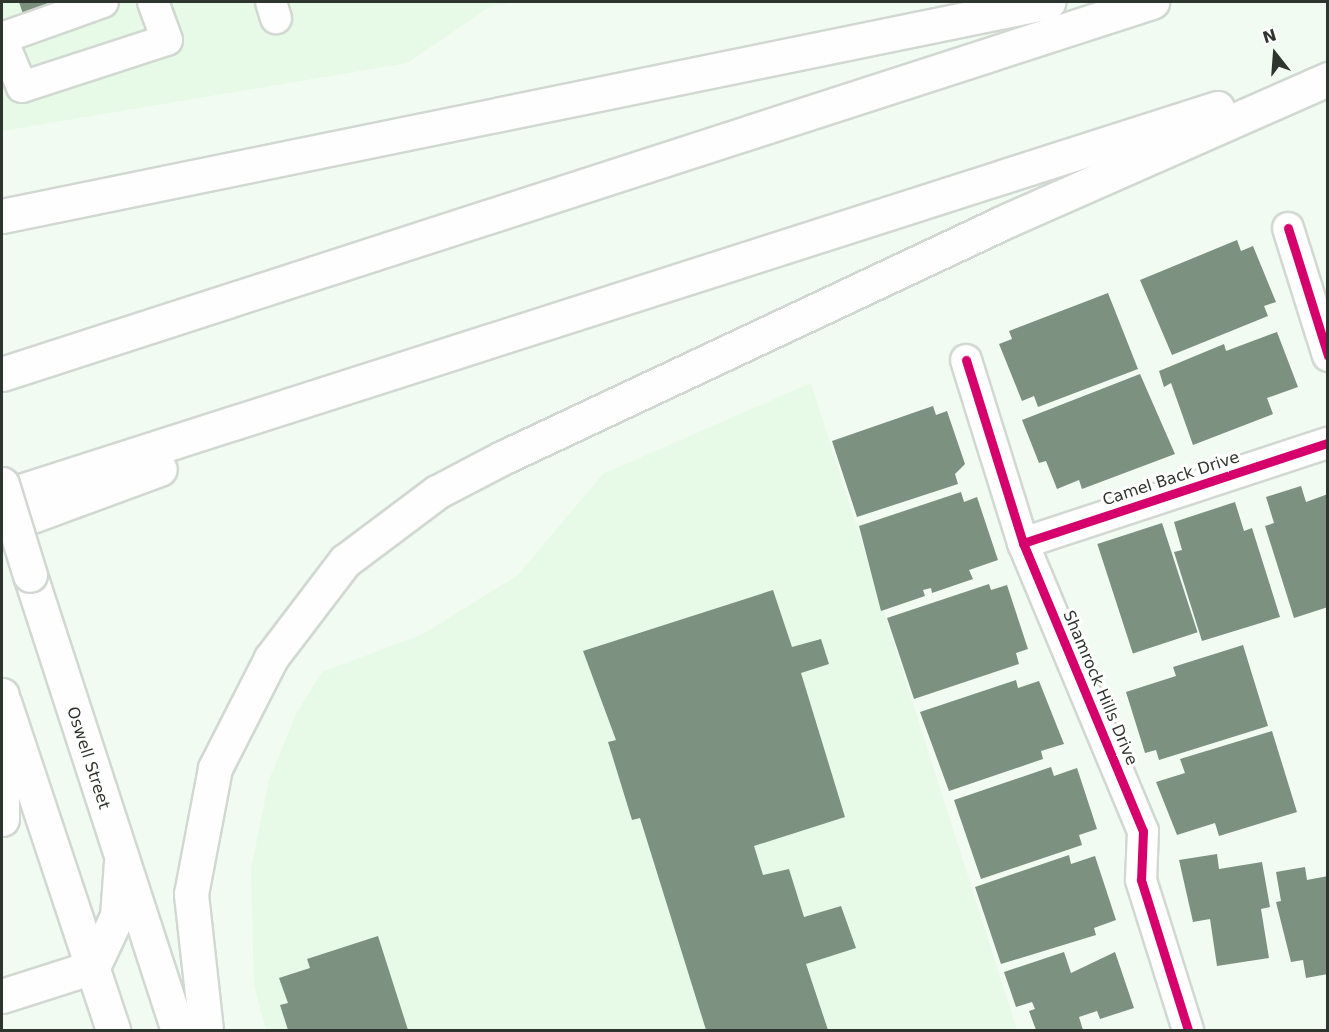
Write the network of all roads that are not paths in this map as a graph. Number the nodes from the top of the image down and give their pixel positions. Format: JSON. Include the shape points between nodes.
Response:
{"nodes":[{"id":1,"x":103,"y":2,"type":"edge"},
{"id":2,"x":153,"y":2,"type":"edge"},
{"id":3,"x":1048,"y":2,"type":"edge"},
{"id":4,"x":1152,"y":2,"type":"edge"},
{"id":5,"x":2,"y":39,"type":"edge"},
{"id":6,"x":1328,"y":72,"type":"edge"},
{"id":7,"x":1328,"y":79,"type":"edge"},
{"id":8,"x":2,"y":216,"type":"edge"},
{"id":9,"x":1288,"y":228,"type":"dead end"},
{"id":10,"x":556,"y":323,"type":"junction"},
{"id":11,"x":1328,"y":356,"type":"edge"},
{"id":12,"x":966,"y":360,"type":"dead end"},
{"id":13,"x":2,"y":374,"type":"edge"},
{"id":14,"x":1328,"y":443,"type":"edge"},
{"id":15,"x":2,"y":484,"type":"edge"},
{"id":16,"x":2,"y":497,"type":"edge"},
{"id":17,"x":2,"y":527,"type":"edge"},
{"id":18,"x":1023,"y":543,"type":"junction"},
{"id":19,"x":2,"y":695,"type":"edge"},
{"id":20,"x":2,"y":819,"type":"edge"},
{"id":21,"x":121,"y":861,"type":"junction"},
{"id":22,"x":93,"y":967,"type":"junction"},
{"id":23,"x":2,"y":996,"type":"edge"},
{"id":24,"x":113,"y":1030,"type":"edge"},
{"id":25,"x":178,"y":1030,"type":"edge"},
{"id":26,"x":206,"y":1030,"type":"edge"},
{"id":27,"x":1188,"y":1030,"type":"edge"}],
"edges":[{"from":1,"to":5,"type":"street"},
{"from":2,"to":5,"type":"street","via":[[167,40],[22,87]]},
{"from":3,"to":8,"type":"main road"},
{"from":4,"to":13,"type":"main road"},
{"from":6,"to":10,"type":"main road"},
{"from":7,"to":26,"type":"main road","via":[[995,226],[502,458],[437,492],[345,561],[271,658],[215,768],[191,894]]},
{"from":9,"to":11,"type":"street"},
{"from":10,"to":16,"type":"main road"},
{"from":10,"to":17,"type":"main road"},
{"from":12,"to":18,"type":"street","name":"Shamrock Hills Drive"},
{"from":14,"to":18,"type":"street","name":"Camel Back Drive"},
{"from":15,"to":21,"type":"main road","name":"Oswell Street","bridge":true},
{"from":18,"to":27,"type":"street","name":"Shamrock Hills Drive","via":[[1143,831],[1141,880]]},
{"from":19,"to":20,"type":"main road"},
{"from":19,"to":22,"type":"main road"},
{"from":21,"to":22,"type":"main road","via":[[117,916]]},
{"from":21,"to":25,"type":"main road","name":"Oswell Street"},
{"from":22,"to":23,"type":"main road"},
{"from":22,"to":24,"type":"main road"}]}
